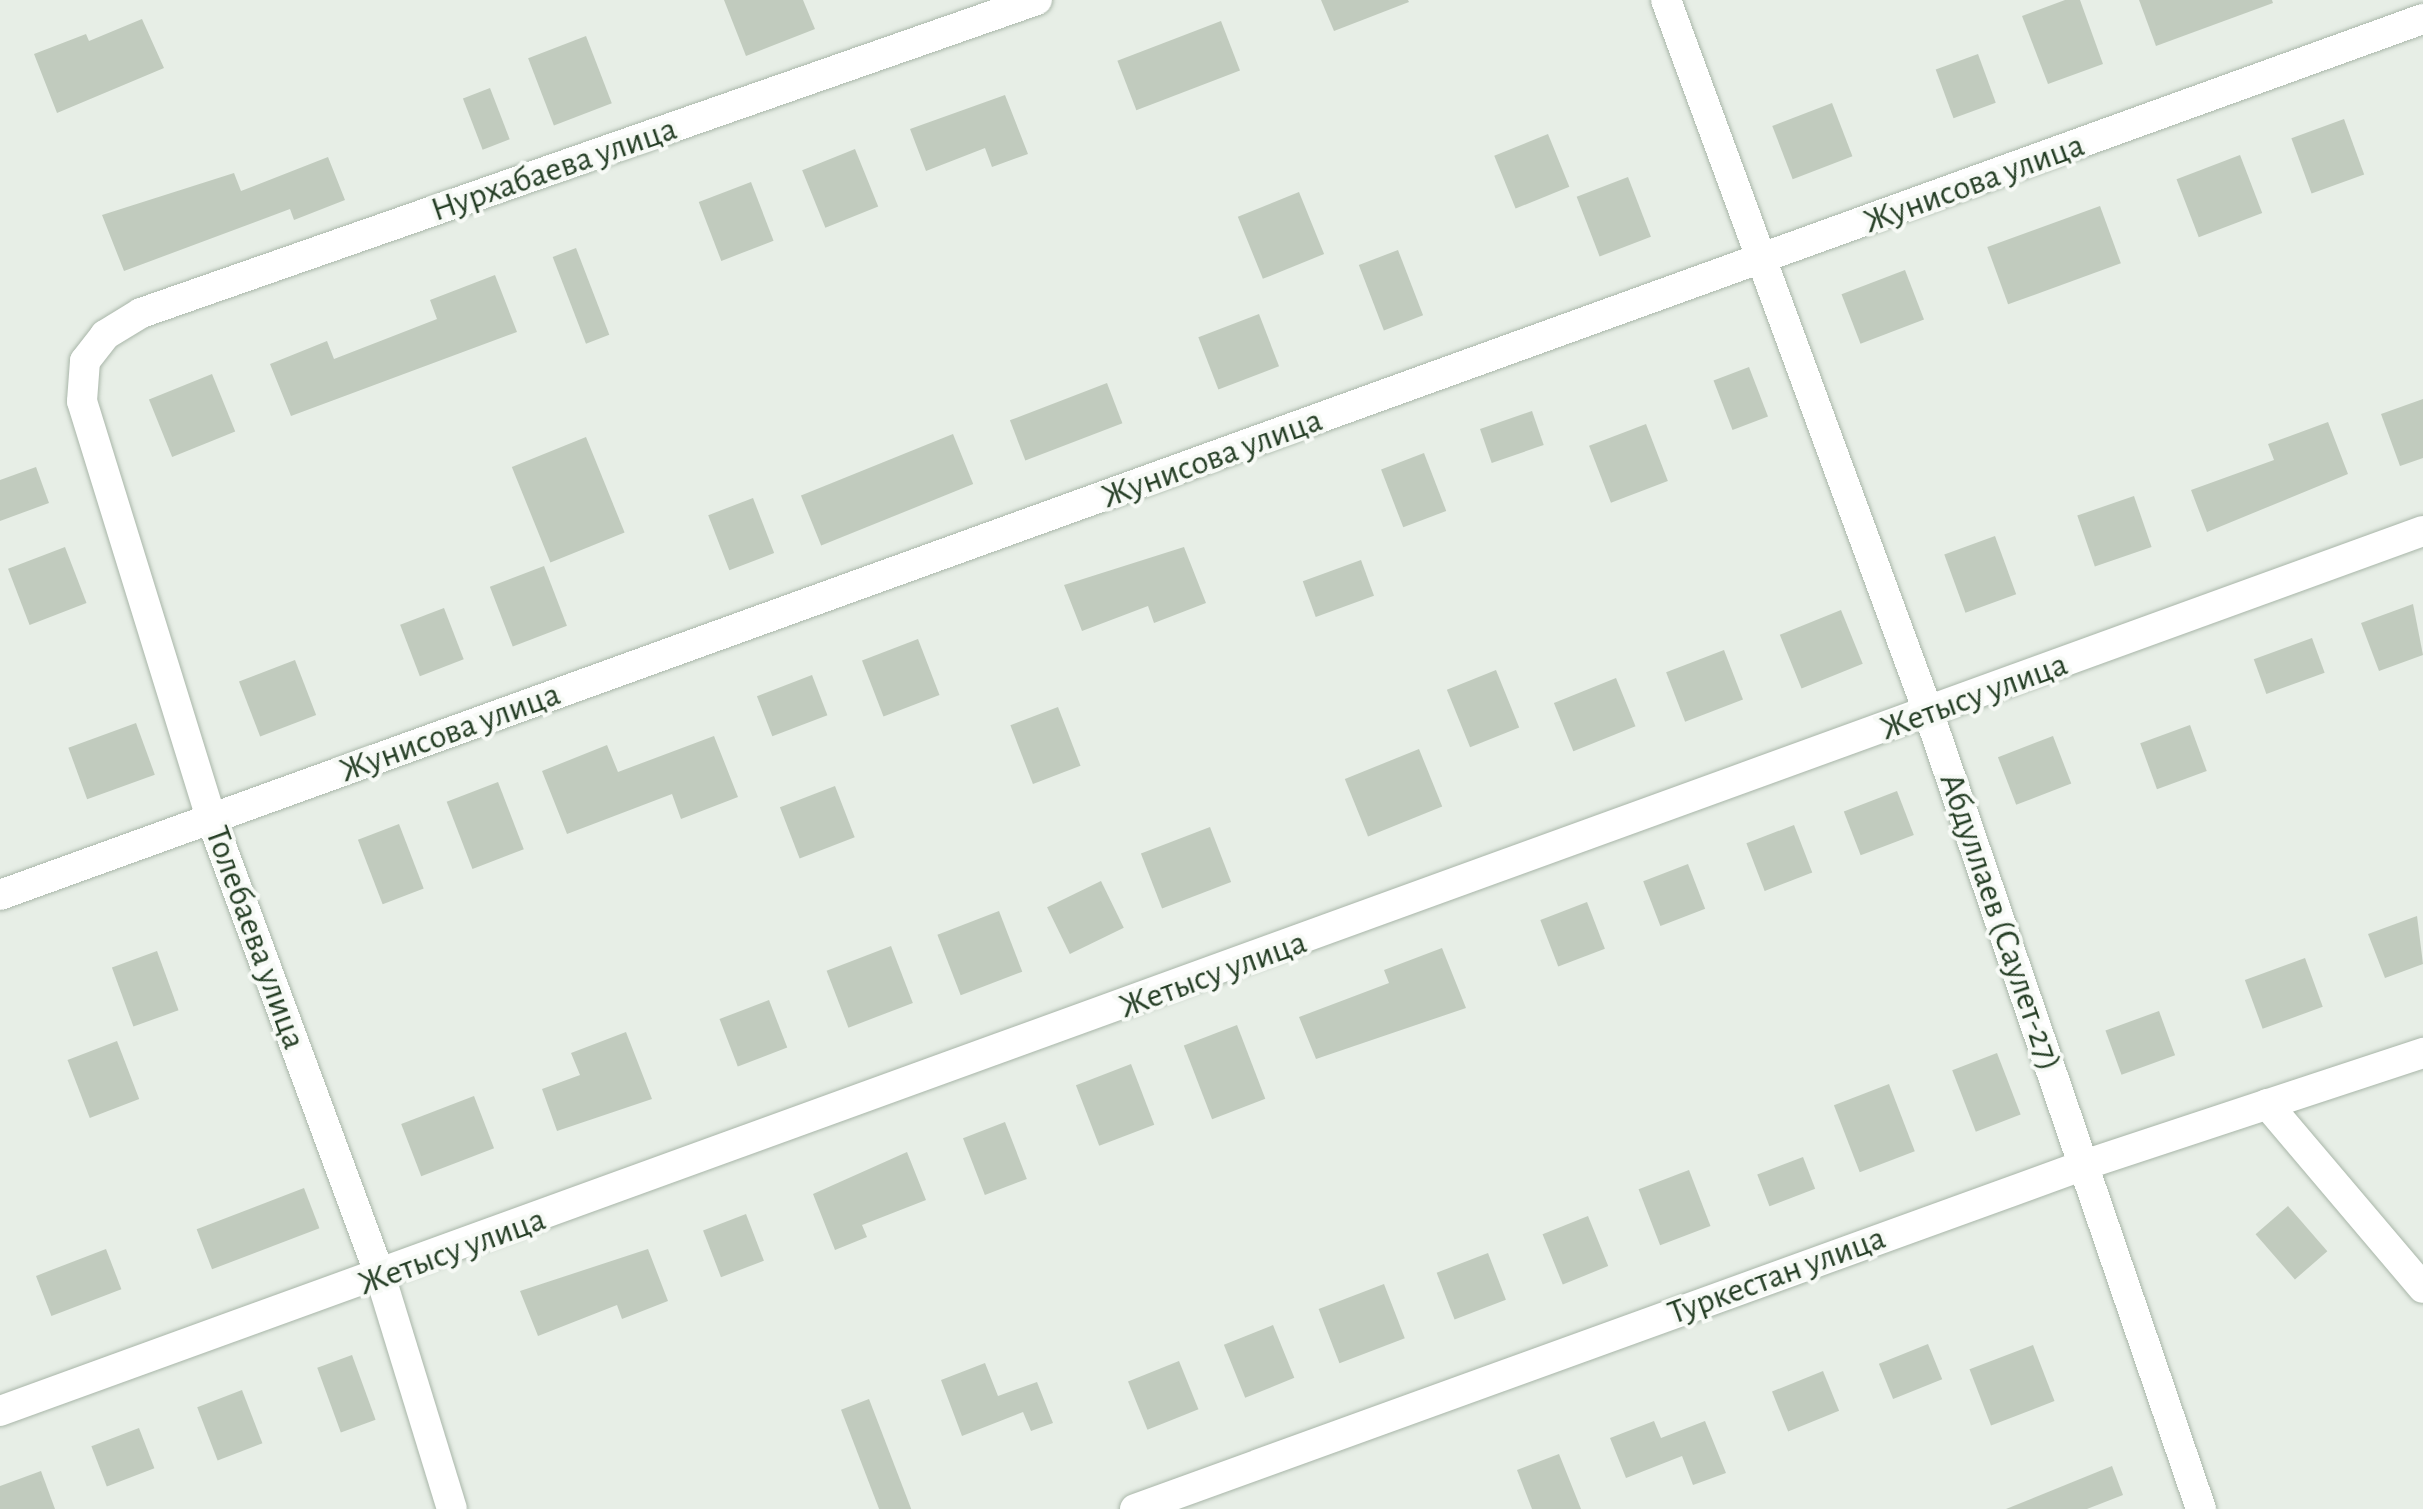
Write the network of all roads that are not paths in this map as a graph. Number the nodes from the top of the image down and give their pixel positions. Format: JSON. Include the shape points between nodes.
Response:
{"nodes":[{"id":1,"x":1037,"y":0,"type":"edge"},
{"id":2,"x":1666,"y":0,"type":"edge"},
{"id":3,"x":2423,"y":19,"type":"edge"},
{"id":4,"x":1758,"y":263,"type":"junction"},
{"id":5,"x":85,"y":361,"type":"joint"},
{"id":6,"x":2423,"y":531,"type":"edge"},
{"id":7,"x":1929,"y":714,"type":"junction"},
{"id":8,"x":211,"y":818,"type":"junction"},
{"id":9,"x":0,"y":895,"type":"edge"},
{"id":10,"x":2423,"y":1053,"type":"edge"},
{"id":11,"x":2267,"y":1104,"type":"junction"},
{"id":12,"x":2084,"y":1165,"type":"junction"},
{"id":13,"x":381,"y":1278,"type":"junction"},
{"id":14,"x":2423,"y":1288,"type":"edge"},
{"id":15,"x":0,"y":1411,"type":"edge"},
{"id":16,"x":452,"y":1509,"type":"edge"},
{"id":17,"x":1135,"y":1509,"type":"edge"},
{"id":18,"x":2201,"y":1509,"type":"edge"}],
"edges":[{"from":1,"to":5,"type":"street","name":"Нурхабаева улица","via":[[142,313],[105,334]]},
{"from":2,"to":4,"type":"street","name":"Абдуллаев (Саулет-27)"},
{"from":3,"to":4,"type":"street","name":"Жунисова улица"},
{"from":4,"to":7,"type":"street","name":"Абдуллаев (Саулет-27)"},
{"from":4,"to":8,"type":"street","name":"Жунисова улица"},
{"from":5,"to":8,"type":"street","name":"Толебаева улица","via":[[82,401]]},
{"from":6,"to":7,"type":"street","name":"Жетысу улица"},
{"from":7,"to":12,"type":"street","name":"Абдуллаев (Саулет-27)"},
{"from":7,"to":13,"type":"street","name":"Жетысу улица"},
{"from":8,"to":9,"type":"street","name":"Жунисова улица"},
{"from":8,"to":13,"type":"street","name":"Толебаева улица"},
{"from":10,"to":11,"type":"street","name":"Туркестан улица"},
{"from":11,"to":12,"type":"street","name":"Туркестан улица"},
{"from":11,"to":14,"type":"street"},
{"from":12,"to":17,"type":"street","name":"Туркестан улица"},
{"from":12,"to":18,"type":"street","name":"Абдуллаев (Саулет-27)"},
{"from":13,"to":15,"type":"street","name":"Жетысу улица"},
{"from":13,"to":16,"type":"street","name":"Толебаева улица"}]}
